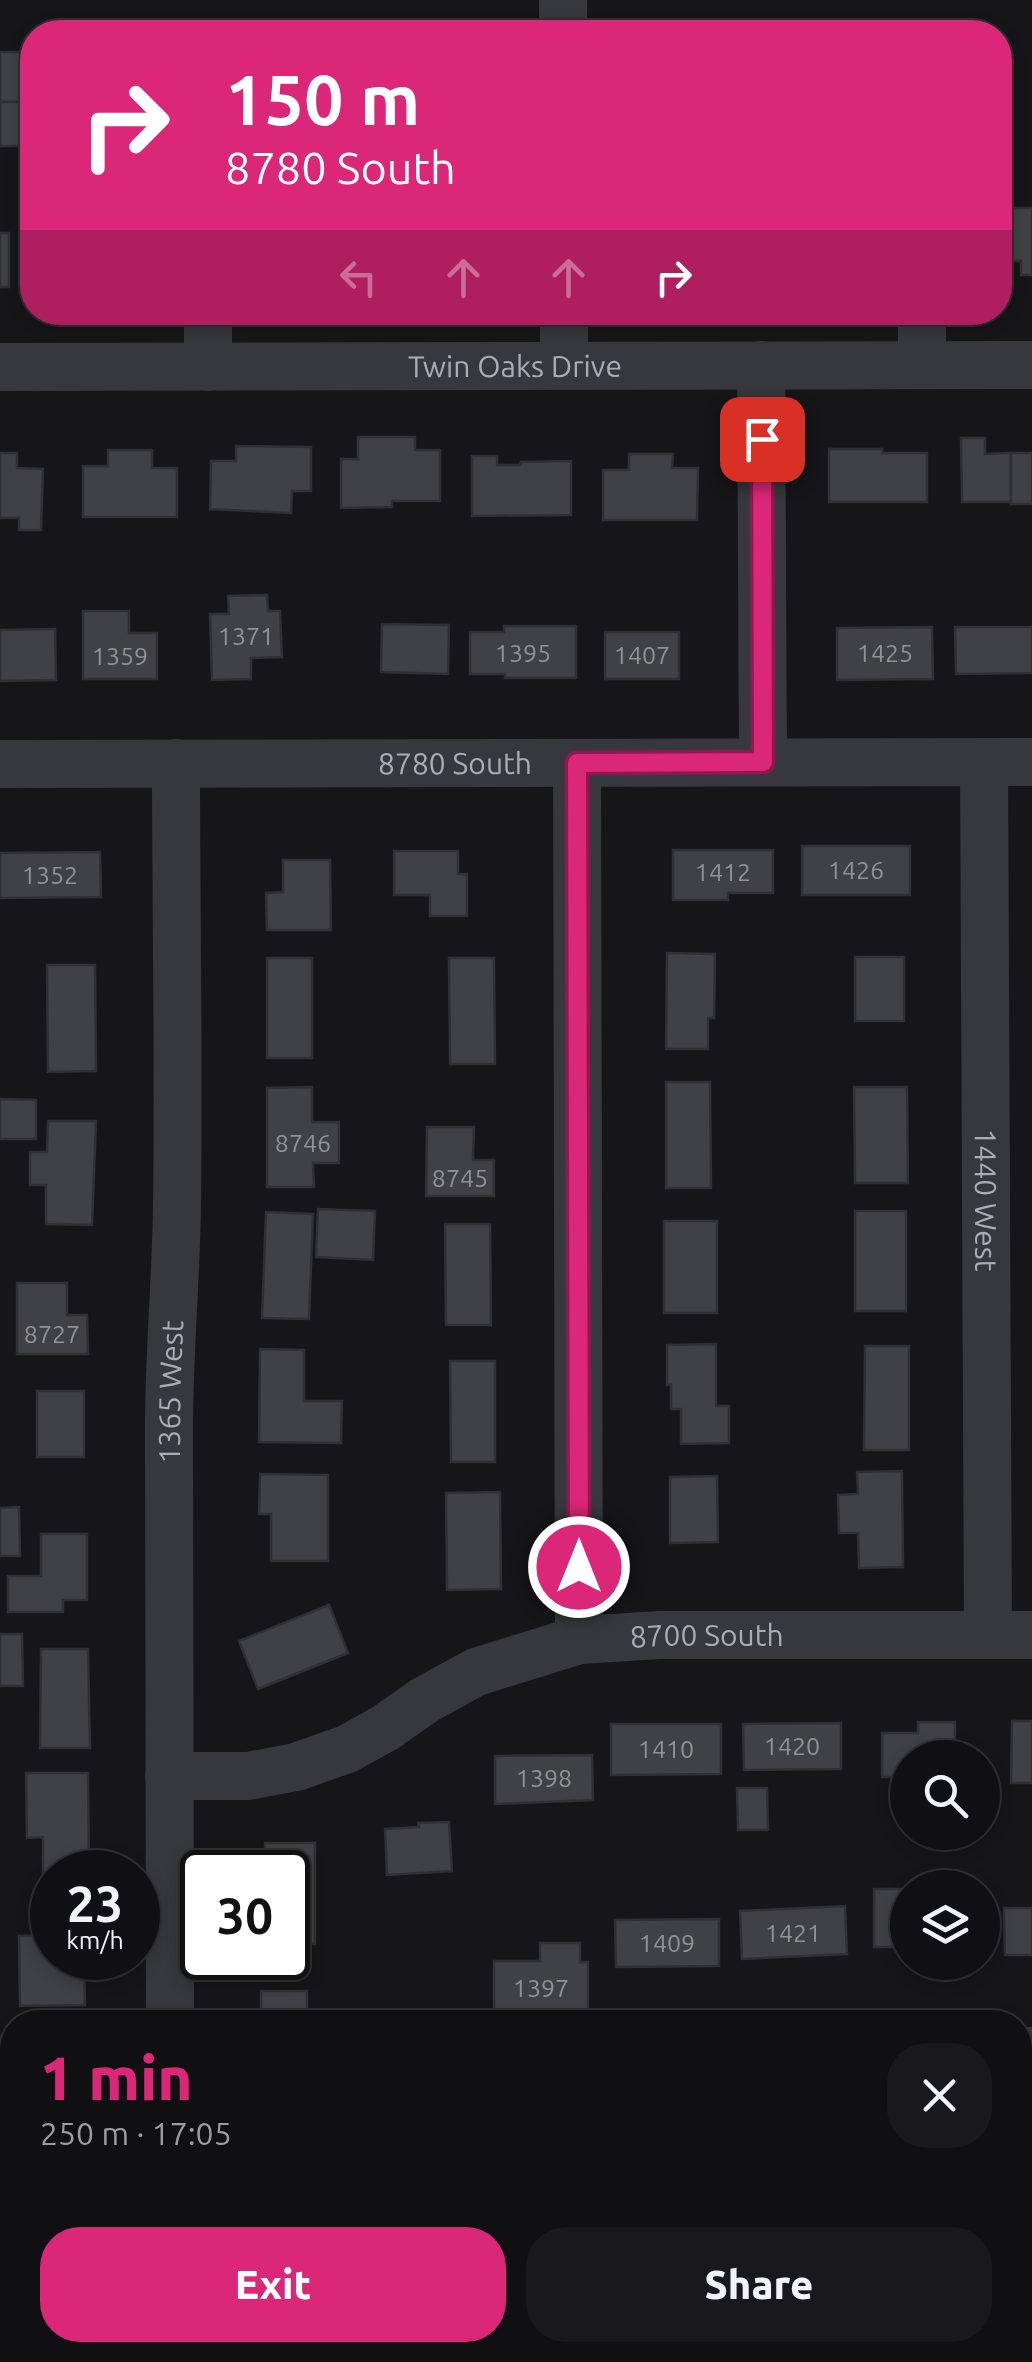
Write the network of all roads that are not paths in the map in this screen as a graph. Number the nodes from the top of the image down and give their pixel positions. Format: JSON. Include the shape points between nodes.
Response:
{"nodes":[{"id":1,"x":208,"y":325,"type":"edge"},
{"id":2,"x":564,"y":325,"type":"edge"},
{"id":3,"x":922,"y":325,"type":"edge"},
{"id":4,"x":564,"y":364,"type":"junction"},
{"id":5,"x":1032,"y":364,"type":"edge"},
{"id":6,"x":922,"y":365,"type":"junction"},
{"id":7,"x":208,"y":366,"type":"junction"},
{"id":8,"x":761,"y":366,"type":"junction"},
{"id":9,"x":0,"y":367,"type":"edge"},
{"id":10,"x":763,"y":762,"type":"junction"},
{"id":11,"x":984,"y":762,"type":"junction"},
{"id":12,"x":1032,"y":762,"type":"edge"},
{"id":13,"x":176,"y":763,"type":"junction"},
{"id":14,"x":577,"y":763,"type":"junction"},
{"id":15,"x":0,"y":764,"type":"edge"},
{"id":16,"x":1010,"y":1635,"type":"edge"},
{"id":17,"x":579,"y":1640,"type":"junction"},
{"id":18,"x":170,"y":1776,"type":"junction"},
{"id":19,"x":170,"y":2010,"type":"edge"}],
"edges":[{"from":1,"to":7,"type":"street"},
{"from":2,"to":4,"type":"street"},
{"from":3,"to":6,"type":"street"},
{"from":4,"to":7,"type":"street","name":"Twin Oaks Drive"},
{"from":4,"to":8,"type":"street","name":"Twin Oaks Drive"},
{"from":5,"to":6,"type":"street","name":"Twin Oaks Drive"},
{"from":6,"to":8,"type":"street","name":"Twin Oaks Drive"},
{"from":7,"to":9,"type":"street","name":"Twin Oaks Drive"},
{"from":8,"to":10,"type":"street"},
{"from":10,"to":11,"type":"street","name":"8780 South"},
{"from":10,"to":14,"type":"street","name":"8780 South"},
{"from":11,"to":12,"type":"street","name":"8780 South"},
{"from":11,"to":16,"type":"street","name":"1440 West"},
{"from":13,"to":14,"type":"street","name":"8780 South"},
{"from":13,"to":15,"type":"street","name":"8780 South"},
{"from":13,"to":18,"type":"street","name":"1365 West"},
{"from":14,"to":17,"type":"street"},
{"from":16,"to":17,"type":"street","name":"8700 South"},
{"from":17,"to":18,"type":"street","name":"8700 South","via":[[476,1672],[347,1749],[296,1767],[248,1776]]},
{"from":18,"to":19,"type":"street","name":"1365 West"}]}
